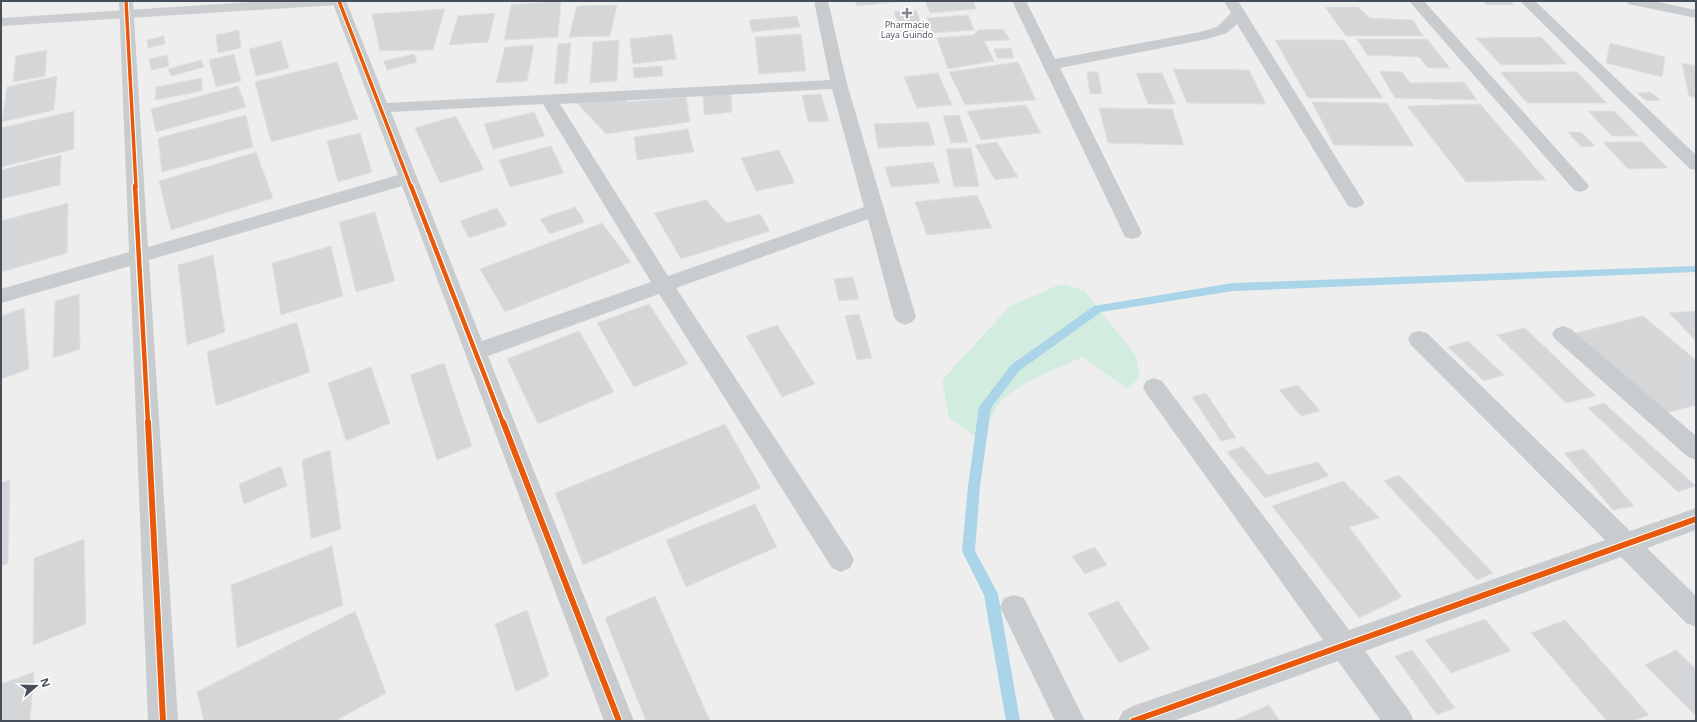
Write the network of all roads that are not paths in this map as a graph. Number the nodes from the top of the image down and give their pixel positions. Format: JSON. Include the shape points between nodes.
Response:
{"nodes":[{"id":1,"x":339,"y":1,"type":"edge"},
{"id":2,"x":821,"y":1,"type":"edge"},
{"id":3,"x":1019,"y":1,"type":"edge"},
{"id":4,"x":1416,"y":1,"type":"edge"},
{"id":5,"x":1527,"y":1,"type":"edge"},
{"id":6,"x":1633,"y":1,"type":"edge"},
{"id":7,"x":126,"y":8,"type":"edge"},
{"id":8,"x":1235,"y":8,"type":"edge"},
{"id":9,"x":1696,"y":14,"type":"edge"},
{"id":10,"x":1,"y":22,"type":"edge"},
{"id":11,"x":1051,"y":65,"type":"junction"},
{"id":12,"x":839,"y":84,"type":"junction"},
{"id":13,"x":549,"y":100,"type":"junction"},
{"id":14,"x":381,"y":108,"type":"junction"},
{"id":15,"x":1692,"y":158,"type":"edge"},
{"id":16,"x":408,"y":178,"type":"junction"},
{"id":17,"x":1580,"y":186,"type":"dead end"},
{"id":18,"x":1355,"y":202,"type":"dead end"},
{"id":19,"x":875,"y":210,"type":"junction"},
{"id":20,"x":1132,"y":233,"type":"dead end"},
{"id":21,"x":139,"y":256,"type":"junction"},
{"id":22,"x":663,"y":285,"type":"junction"},
{"id":23,"x":1,"y":296,"type":"edge"},
{"id":24,"x":905,"y":318,"type":"dead end"},
{"id":25,"x":1563,"y":334,"type":"dead end"},
{"id":26,"x":1419,"y":339,"type":"dead end"},
{"id":27,"x":475,"y":352,"type":"junction"},
{"id":28,"x":1154,"y":387,"type":"dead end"},
{"id":29,"x":1696,"y":450,"type":"edge"},
{"id":30,"x":1696,"y":519,"type":"edge"},
{"id":31,"x":1626,"y":544,"type":"junction"},
{"id":32,"x":841,"y":560,"type":"dead end"},
{"id":33,"x":1014,"y":607,"type":"dead end"},
{"id":34,"x":1696,"y":614,"type":"edge"},
{"id":35,"x":1344,"y":646,"type":"junction"},
{"id":36,"x":163,"y":721,"type":"edge"},
{"id":37,"x":619,"y":721,"type":"edge"},
{"id":38,"x":1070,"y":721,"type":"edge"},
{"id":39,"x":1133,"y":721,"type":"edge"},
{"id":40,"x":1399,"y":721,"type":"edge"}],
"edges":[{"from":1,"to":7,"type":"main road"},
{"from":1,"to":14,"type":"street"},
{"from":2,"to":12,"type":"street"},
{"from":3,"to":11,"type":"street"},
{"from":4,"to":17,"type":"street"},
{"from":5,"to":15,"type":"street"},
{"from":6,"to":9,"type":"street"},
{"from":7,"to":10,"type":"main road"},
{"from":7,"to":21,"type":"street"},
{"from":8,"to":11,"type":"street","via":[[1222,30]]},
{"from":8,"to":18,"type":"street"},
{"from":11,"to":20,"type":"street"},
{"from":12,"to":13,"type":"street"},
{"from":12,"to":19,"type":"street"},
{"from":13,"to":14,"type":"street"},
{"from":13,"to":22,"type":"street"},
{"from":14,"to":16,"type":"street"},
{"from":16,"to":21,"type":"street"},
{"from":16,"to":27,"type":"street"},
{"from":19,"to":22,"type":"street"},
{"from":19,"to":24,"type":"street"},
{"from":21,"to":23,"type":"street"},
{"from":21,"to":36,"type":"street"},
{"from":22,"to":27,"type":"street"},
{"from":22,"to":32,"type":"street"},
{"from":25,"to":29,"type":"street"},
{"from":26,"to":31,"type":"street"},
{"from":27,"to":37,"type":"street"},
{"from":28,"to":35,"type":"street"},
{"from":30,"to":31,"type":"street"},
{"from":31,"to":34,"type":"street"},
{"from":31,"to":35,"type":"street"},
{"from":33,"to":38,"type":"street"},
{"from":35,"to":39,"type":"street"},
{"from":35,"to":40,"type":"street"}]}
